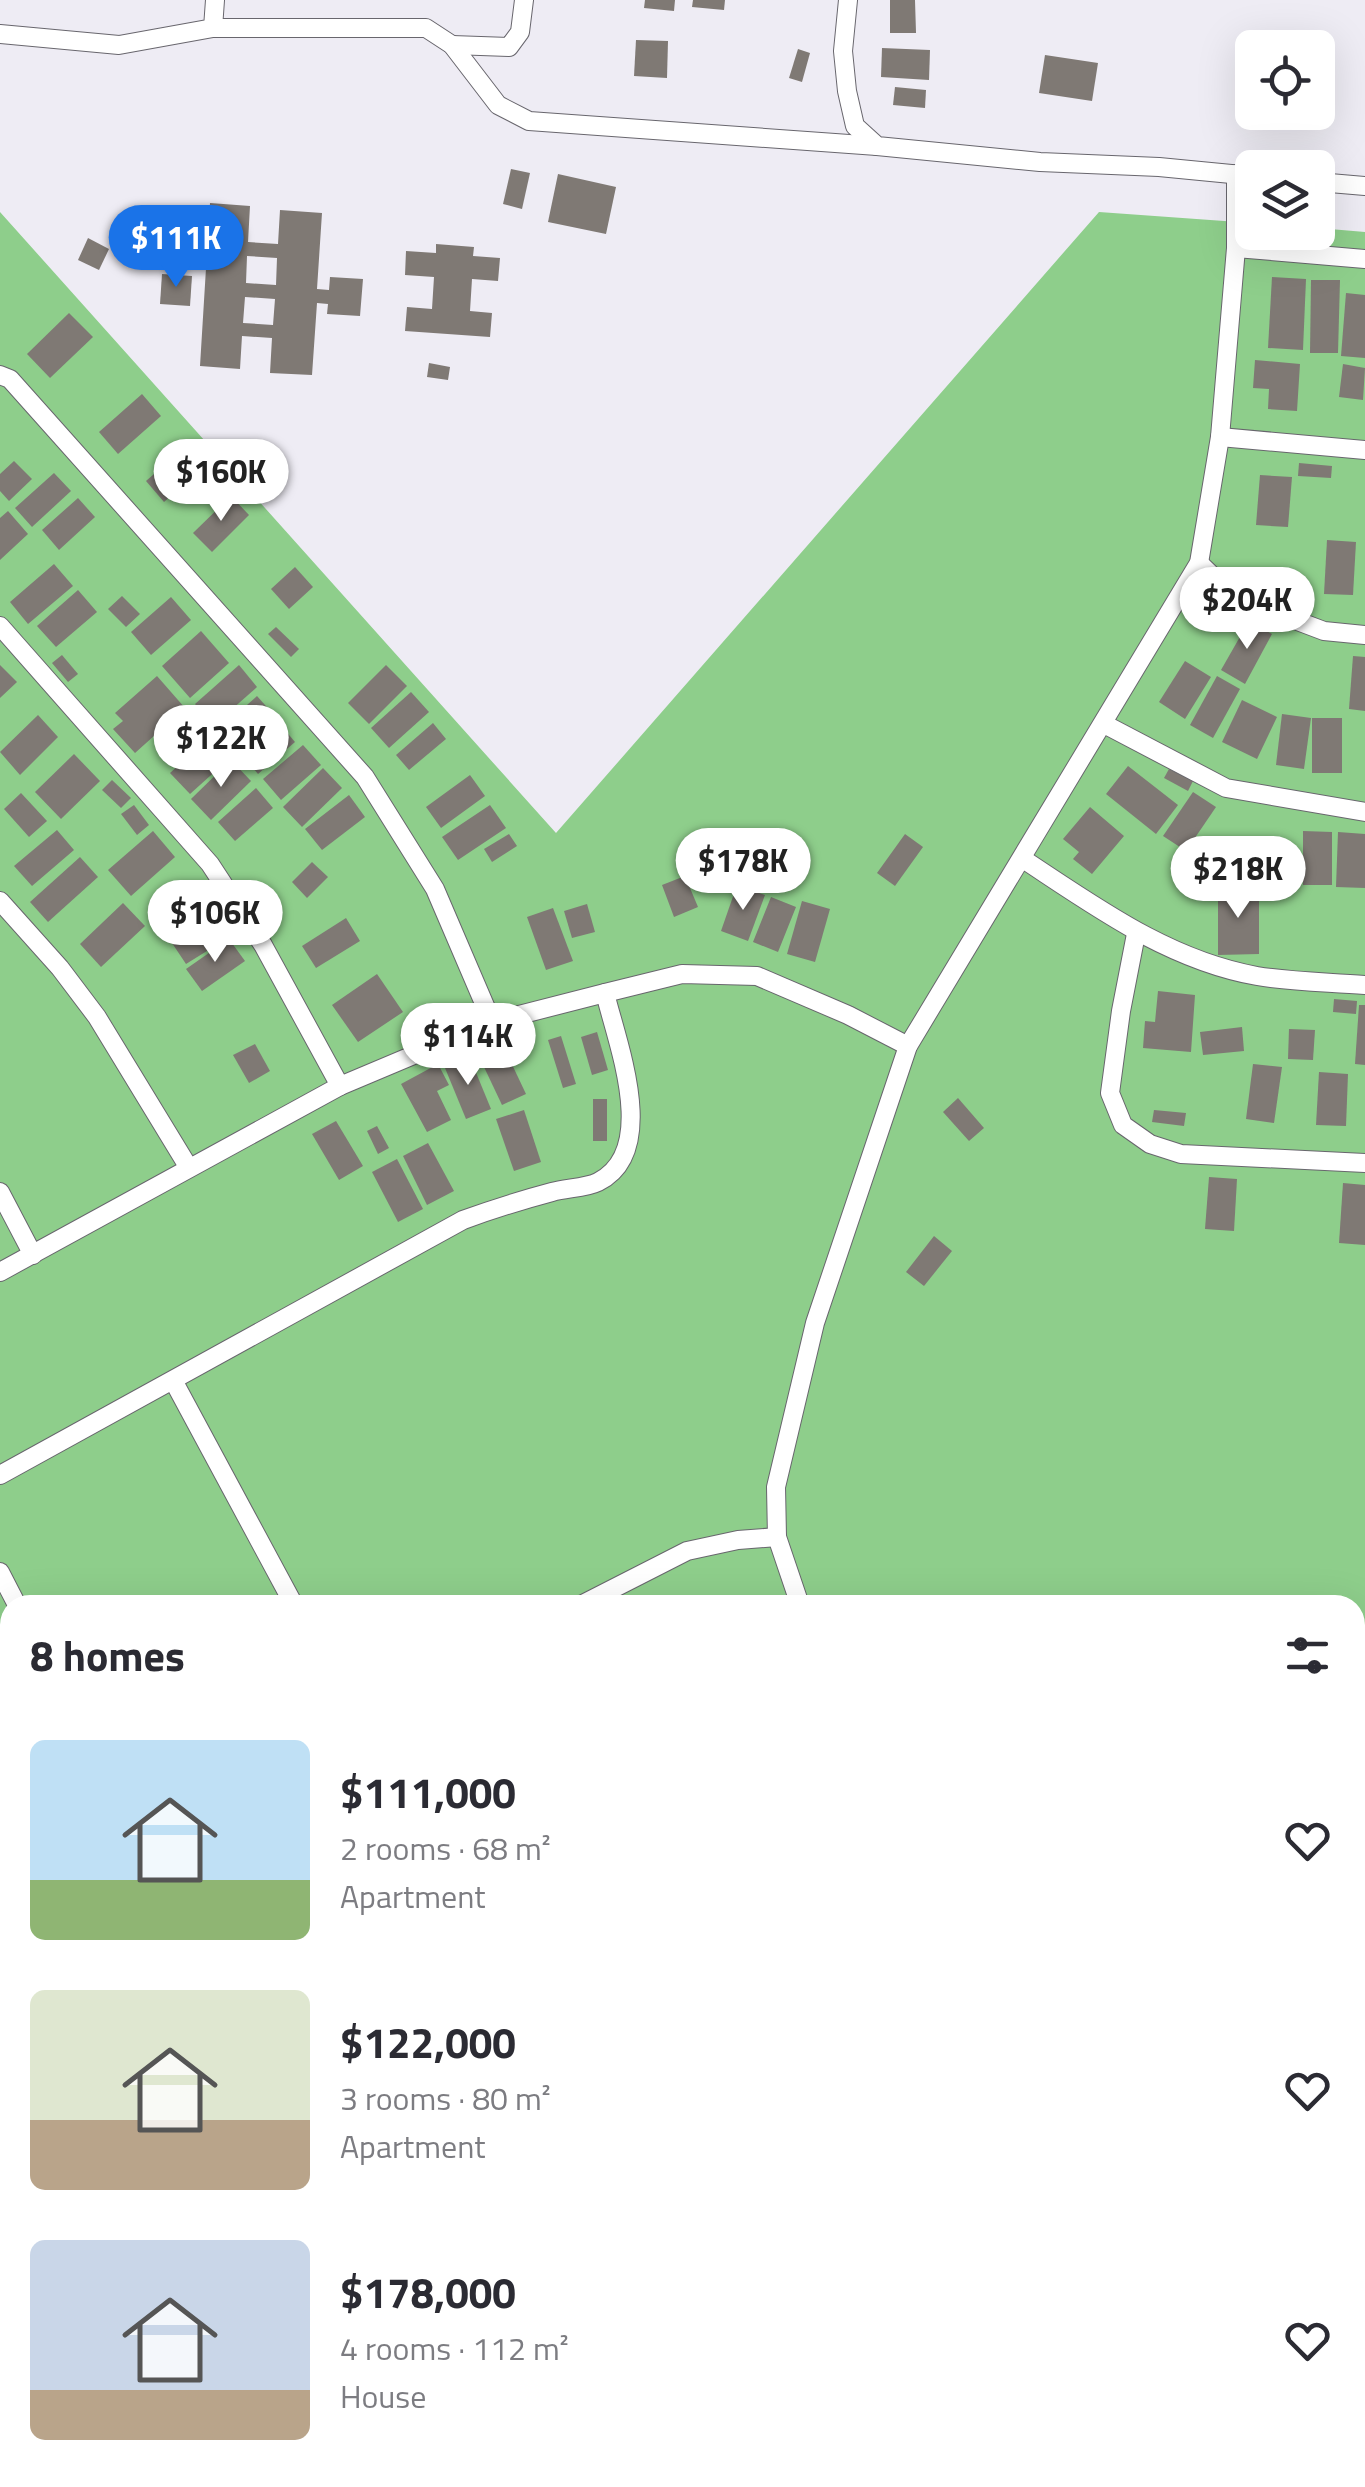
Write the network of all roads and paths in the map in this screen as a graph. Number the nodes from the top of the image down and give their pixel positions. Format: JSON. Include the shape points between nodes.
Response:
{"nodes":[{"id":1,"x":215,"y":0,"type":"edge"},
{"id":2,"x":524,"y":0,"type":"edge"},
{"id":3,"x":848,"y":0,"type":"edge"},
{"id":4,"x":213,"y":28,"type":"junction"},
{"id":5,"x":0,"y":34,"type":"edge"},
{"id":6,"x":452,"y":45,"type":"junction"},
{"id":7,"x":876,"y":146,"type":"junction"},
{"id":8,"x":1235,"y":174,"type":"edge"},
{"id":9,"x":1335,"y":183,"type":"edge"},
{"id":10,"x":1365,"y":186,"type":"edge"},
{"id":11,"x":1236,"y":250,"type":"edge"},
{"id":12,"x":1259,"y":250,"type":"edge"},
{"id":13,"x":1365,"y":259,"type":"edge"},
{"id":14,"x":0,"y":375,"type":"edge"},
{"id":15,"x":1220,"y":437,"type":"junction"},
{"id":16,"x":1365,"y":450,"type":"edge"},
{"id":17,"x":1198,"y":563,"type":"junction"},
{"id":18,"x":0,"y":626,"type":"edge"},
{"id":19,"x":1365,"y":634,"type":"edge"},
{"id":20,"x":1104,"y":724,"type":"junction"},
{"id":21,"x":1365,"y":812,"type":"edge"},
{"id":22,"x":1022,"y":859,"type":"junction"},
{"id":23,"x":0,"y":901,"type":"edge"},
{"id":24,"x":1136,"y":934,"type":"junction"},
{"id":25,"x":1365,"y":985,"type":"edge"},
{"id":26,"x":605,"y":994,"type":"junction"},
{"id":27,"x":492,"y":1022,"type":"junction"},
{"id":28,"x":908,"y":1046,"type":"junction"},
{"id":29,"x":340,"y":1086,"type":"junction"},
{"id":30,"x":1365,"y":1164,"type":"edge"},
{"id":31,"x":188,"y":1168,"type":"junction"},
{"id":32,"x":0,"y":1192,"type":"edge"},
{"id":33,"x":33,"y":1255,"type":"junction"},
{"id":34,"x":0,"y":1272,"type":"edge"},
{"id":35,"x":174,"y":1382,"type":"junction"},
{"id":36,"x":0,"y":1476,"type":"edge"},
{"id":37,"x":777,"y":1537,"type":"junction"},
{"id":38,"x":0,"y":1572,"type":"edge"},
{"id":39,"x":13,"y":1595,"type":"edge"},
{"id":40,"x":289,"y":1595,"type":"edge"},
{"id":41,"x":601,"y":1595,"type":"edge"},
{"id":42,"x":797,"y":1595,"type":"edge"}],
"edges":[{"from":1,"to":4,"type":"street"},
{"from":2,"to":6,"type":"street","via":[[520,32],[509,47]]},
{"from":3,"to":7,"type":"street","via":[[847,92],[855,126]]},
{"from":4,"to":5,"type":"street","via":[[120,45]]},
{"from":4,"to":6,"type":"street","via":[[426,28]]},
{"from":6,"to":7,"type":"street","via":[[498,105],[529,120]]},
{"from":7,"to":8,"type":"street"},
{"from":9,"to":10,"type":"street"},
{"from":11,"to":15,"type":"street"},
{"from":12,"to":13,"type":"street"},
{"from":14,"to":27,"type":"street","via":[[365,778],[436,888]]},
{"from":15,"to":16,"type":"street"},
{"from":15,"to":17,"type":"street"},
{"from":17,"to":19,"type":"street","via":[[1234,598],[1324,631]]},
{"from":17,"to":20,"type":"street"},
{"from":18,"to":29,"type":"street","via":[[210,864],[264,945]]},
{"from":20,"to":21,"type":"street","via":[[1226,788]]},
{"from":20,"to":22,"type":"street"},
{"from":22,"to":24,"type":"street"},
{"from":22,"to":28,"type":"street"},
{"from":23,"to":31,"type":"street","via":[[98,1017]]},
{"from":24,"to":25,"type":"street","via":[[1256,976]]},
{"from":24,"to":30,"type":"street","via":[[1110,1094],[1122,1125],[1181,1154]]},
{"from":26,"to":27,"type":"street"},
{"from":26,"to":28,"type":"street","via":[[682,974],[757,976]]},
{"from":26,"to":35,"type":"street","via":[[632,1109],[618,1166],[598,1182],[463,1220]]},
{"from":27,"to":29,"type":"street"},
{"from":28,"to":37,"type":"street","via":[[814,1323],[776,1487]]},
{"from":29,"to":31,"type":"street"},
{"from":31,"to":33,"type":"street"},
{"from":32,"to":33,"type":"street"},
{"from":33,"to":34,"type":"street"},
{"from":35,"to":36,"type":"street"},
{"from":35,"to":40,"type":"street"},
{"from":37,"to":41,"type":"street","via":[[687,1551]]},
{"from":37,"to":42,"type":"street"},
{"from":38,"to":39,"type":"street"}]}
